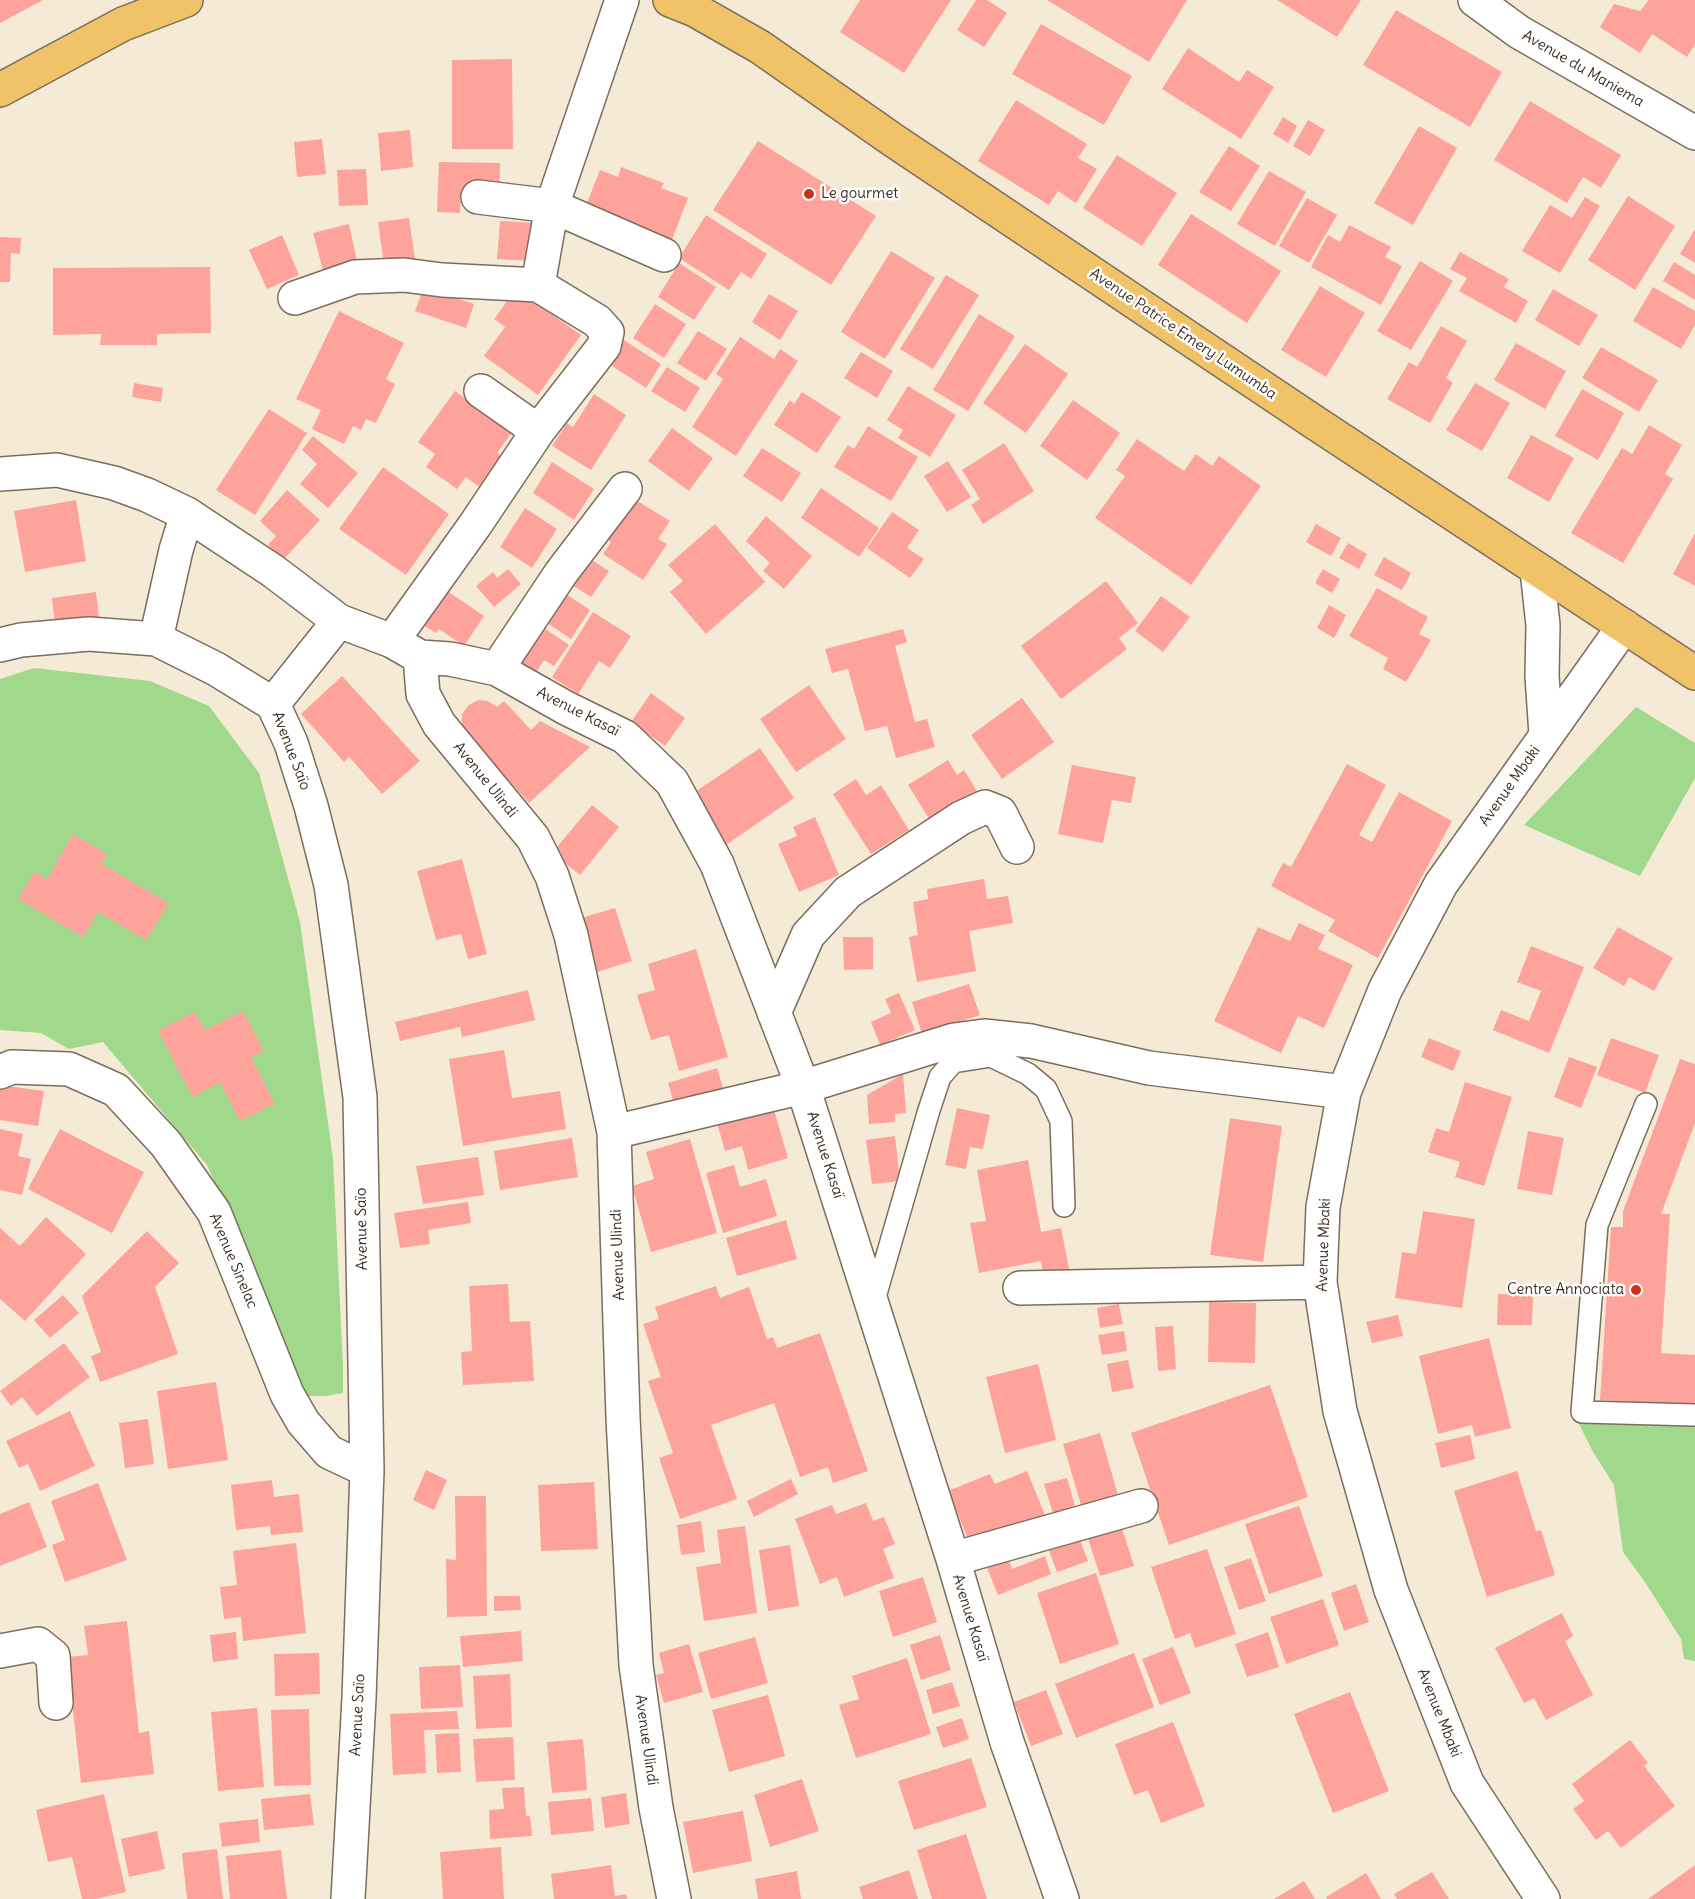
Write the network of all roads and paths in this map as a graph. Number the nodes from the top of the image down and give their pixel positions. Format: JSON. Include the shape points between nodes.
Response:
{"nodes":[{"id":1,"x":186,"y":0,"type":"edge"},
{"id":2,"x":622,"y":0,"type":"edge"},
{"id":3,"x":670,"y":0,"type":"edge"},
{"id":4,"x":1475,"y":0,"type":"edge"},
{"id":5,"x":0,"y":90,"type":"edge"},
{"id":6,"x":1695,"y":133,"type":"edge"},
{"id":7,"x":478,"y":197,"type":"dead end"},
{"id":8,"x":552,"y":206,"type":"junction"},
{"id":9,"x":664,"y":255,"type":"dead end"},
{"id":10,"x":538,"y":285,"type":"junction"},
{"id":11,"x":295,"y":297,"type":"dead end"},
{"id":12,"x":481,"y":391,"type":"dead end"},
{"id":13,"x":538,"y":431,"type":"junction"},
{"id":14,"x":0,"y":474,"type":"edge"},
{"id":15,"x":625,"y":489,"type":"dead end"},
{"id":16,"x":187,"y":514,"type":"junction"},
{"id":17,"x":1537,"y":570,"type":"junction"},
{"id":18,"x":339,"y":621,"type":"junction"},
{"id":19,"x":1624,"y":626,"type":"junction"},
{"id":20,"x":156,"y":639,"type":"junction"},
{"id":21,"x":392,"y":641,"type":"junction"},
{"id":22,"x":0,"y":645,"type":"edge"},
{"id":23,"x":420,"y":657,"type":"junction"},
{"id":24,"x":497,"y":669,"type":"junction"},
{"id":25,"x":1695,"y":673,"type":"edge"},
{"id":26,"x":273,"y":704,"type":"junction"},
{"id":27,"x":1546,"y":735,"type":"junction"},
{"id":28,"x":1017,"y":847,"type":"dead end"},
{"id":29,"x":774,"y":1012,"type":"junction"},
{"id":30,"x":0,"y":1072,"type":"edge"},
{"id":31,"x":803,"y":1087,"type":"junction"},
{"id":32,"x":1344,"y":1092,"type":"junction"},
{"id":33,"x":1646,"y":1104,"type":"dead end"},
{"id":34,"x":614,"y":1132,"type":"junction"},
{"id":35,"x":1064,"y":1206,"type":"dead end"},
{"id":36,"x":1320,"y":1282,"type":"junction"},
{"id":37,"x":1020,"y":1288,"type":"dead end"},
{"id":38,"x":872,"y":1305,"type":"junction"},
{"id":39,"x":1695,"y":1415,"type":"edge"},
{"id":40,"x":367,"y":1470,"type":"junction"},
{"id":41,"x":1141,"y":1506,"type":"dead end"},
{"id":42,"x":953,"y":1559,"type":"junction"},
{"id":43,"x":0,"y":1651,"type":"edge"},
{"id":44,"x":56,"y":1703,"type":"dead end"},
{"id":45,"x":348,"y":1899,"type":"edge"},
{"id":46,"x":674,"y":1899,"type":"edge"},
{"id":47,"x":1062,"y":1899,"type":"edge"},
{"id":48,"x":1543,"y":1899,"type":"edge"}],
"edges":[{"from":1,"to":5,"type":"main road","via":[[123,24]]},
{"from":2,"to":8,"type":"street"},
{"from":3,"to":17,"type":"main road","name":"Avenue Patrice Emery Lumumba","via":[[760,47]]},
{"from":4,"to":6,"type":"street","name":"Avenue du Maniema","via":[[1519,32]]},
{"from":7,"to":8,"type":"street"},
{"from":8,"to":9,"type":"street"},
{"from":8,"to":10,"type":"street"},
{"from":10,"to":11,"type":"street","via":[[404,275],[355,277]]},
{"from":10,"to":13,"type":"street","via":[[597,321],[607,332],[604,346]]},
{"from":12,"to":13,"type":"street"},
{"from":13,"to":21,"type":"street"},
{"from":14,"to":16,"type":"street","name":"Avenue Kasaï","via":[[57,470],[114,483]]},
{"from":15,"to":24,"type":"street","via":[[561,573]]},
{"from":16,"to":18,"type":"street","name":"Avenue Kasaï"},
{"from":16,"to":20,"type":"street"},
{"from":17,"to":19,"type":"main road","name":"Avenue Patrice Emery Lumumba"},
{"from":17,"to":27,"type":"street"},
{"from":18,"to":21,"type":"street","name":"Avenue Kasaï"},
{"from":18,"to":26,"type":"street"},
{"from":19,"to":25,"type":"main road","name":"Avenue Patrice Emery Lumumba"},
{"from":19,"to":27,"type":"street","name":"Avenue Mbaki"},
{"from":20,"to":22,"type":"street","via":[[89,634]]},
{"from":20,"to":26,"type":"street","name":"Avenue Saïo"},
{"from":21,"to":23,"type":"street","name":"Avenue Kasaï"},
{"from":23,"to":24,"type":"street","name":"Avenue Kasaï"},
{"from":23,"to":34,"type":"street","name":"Avenue Ulindi","via":[[423,694],[440,724],[533,838],[552,876],[571,935]]},
{"from":24,"to":29,"type":"street","name":"Avenue Kasaï","via":[[625,737],[672,782],[717,864]]},
{"from":26,"to":40,"type":"street","name":"Avenue Saïo","via":[[291,742],[332,885],[360,1097]]},
{"from":27,"to":32,"type":"street","name":"Avenue Mbaki","via":[[1441,884],[1385,990]]},
{"from":28,"to":29,"type":"street","via":[[1000,813],[985,807],[961,818],[848,892],[808,935]]},
{"from":29,"to":31,"type":"street","name":"Avenue Kasaï"},
{"from":30,"to":40,"type":"street","name":"Avenue Sinelac","via":[[12,1067],[69,1069],[116,1090],[166,1144],[214,1212],[287,1394],[303,1422],[329,1452]]},
{"from":31,"to":32,"type":"street","via":[[954,1040],[984,1036],[1031,1041],[1149,1068]]},
{"from":31,"to":34,"type":"street"},
{"from":31,"to":38,"type":"street","name":"Avenue Kasaï"},
{"from":32,"to":36,"type":"street","name":"Avenue Mbaki","via":[[1323,1207]]},
{"from":33,"to":39,"type":"lane","via":[[1597,1225],[1582,1412]]},
{"from":34,"to":46,"type":"street","name":"Avenue Ulindi","via":[[636,1665],[656,1808]]},
{"from":35,"to":38,"type":"lane","via":[[1061,1121],[1046,1089],[1028,1074],[991,1056],[953,1062],[940,1077]]},
{"from":36,"to":37,"type":"street"},
{"from":36,"to":48,"type":"street","name":"Avenue Mbaki","via":[[1340,1411],[1391,1590],[1467,1783]]},
{"from":38,"to":42,"type":"street","name":"Avenue Kasaï"},
{"from":40,"to":45,"type":"street","name":"Avenue Saïo"},
{"from":41,"to":42,"type":"street"},
{"from":42,"to":47,"type":"street","name":"Avenue Kasaï","via":[[1007,1742]]},
{"from":43,"to":44,"type":"street","via":[[38,1644],[53,1656]]}]}
